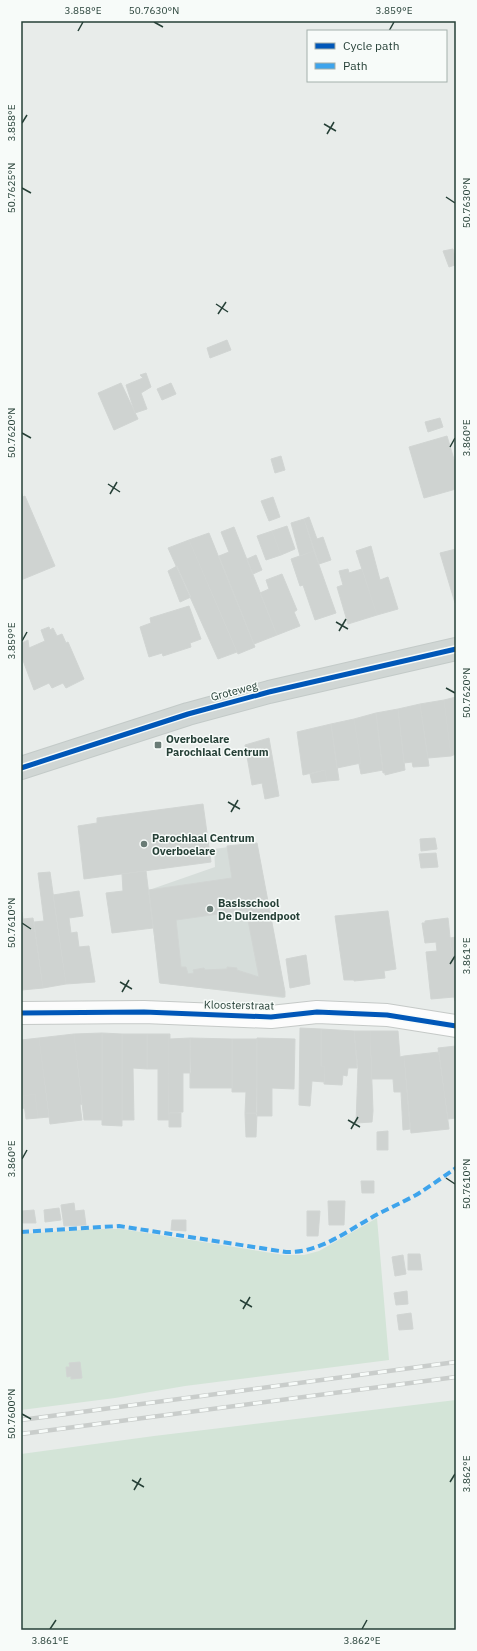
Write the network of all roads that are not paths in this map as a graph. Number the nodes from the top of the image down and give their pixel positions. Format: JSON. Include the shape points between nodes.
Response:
{"nodes":[{"id":1,"x":456,"y":649,"type":"edge"},
{"id":2,"x":21,"y":768,"type":"edge"},
{"id":3,"x":21,"y":1013,"type":"edge"},
{"id":4,"x":456,"y":1026,"type":"edge"}],
"edges":[{"from":1,"to":2,"type":"main road","name":"Groteweg","via":[[269,692],[195,712]]},
{"from":3,"to":4,"type":"street","name":"Kloosterstraat","via":[[144,1012],[270,1017],[318,1012],[387,1015]]}]}
